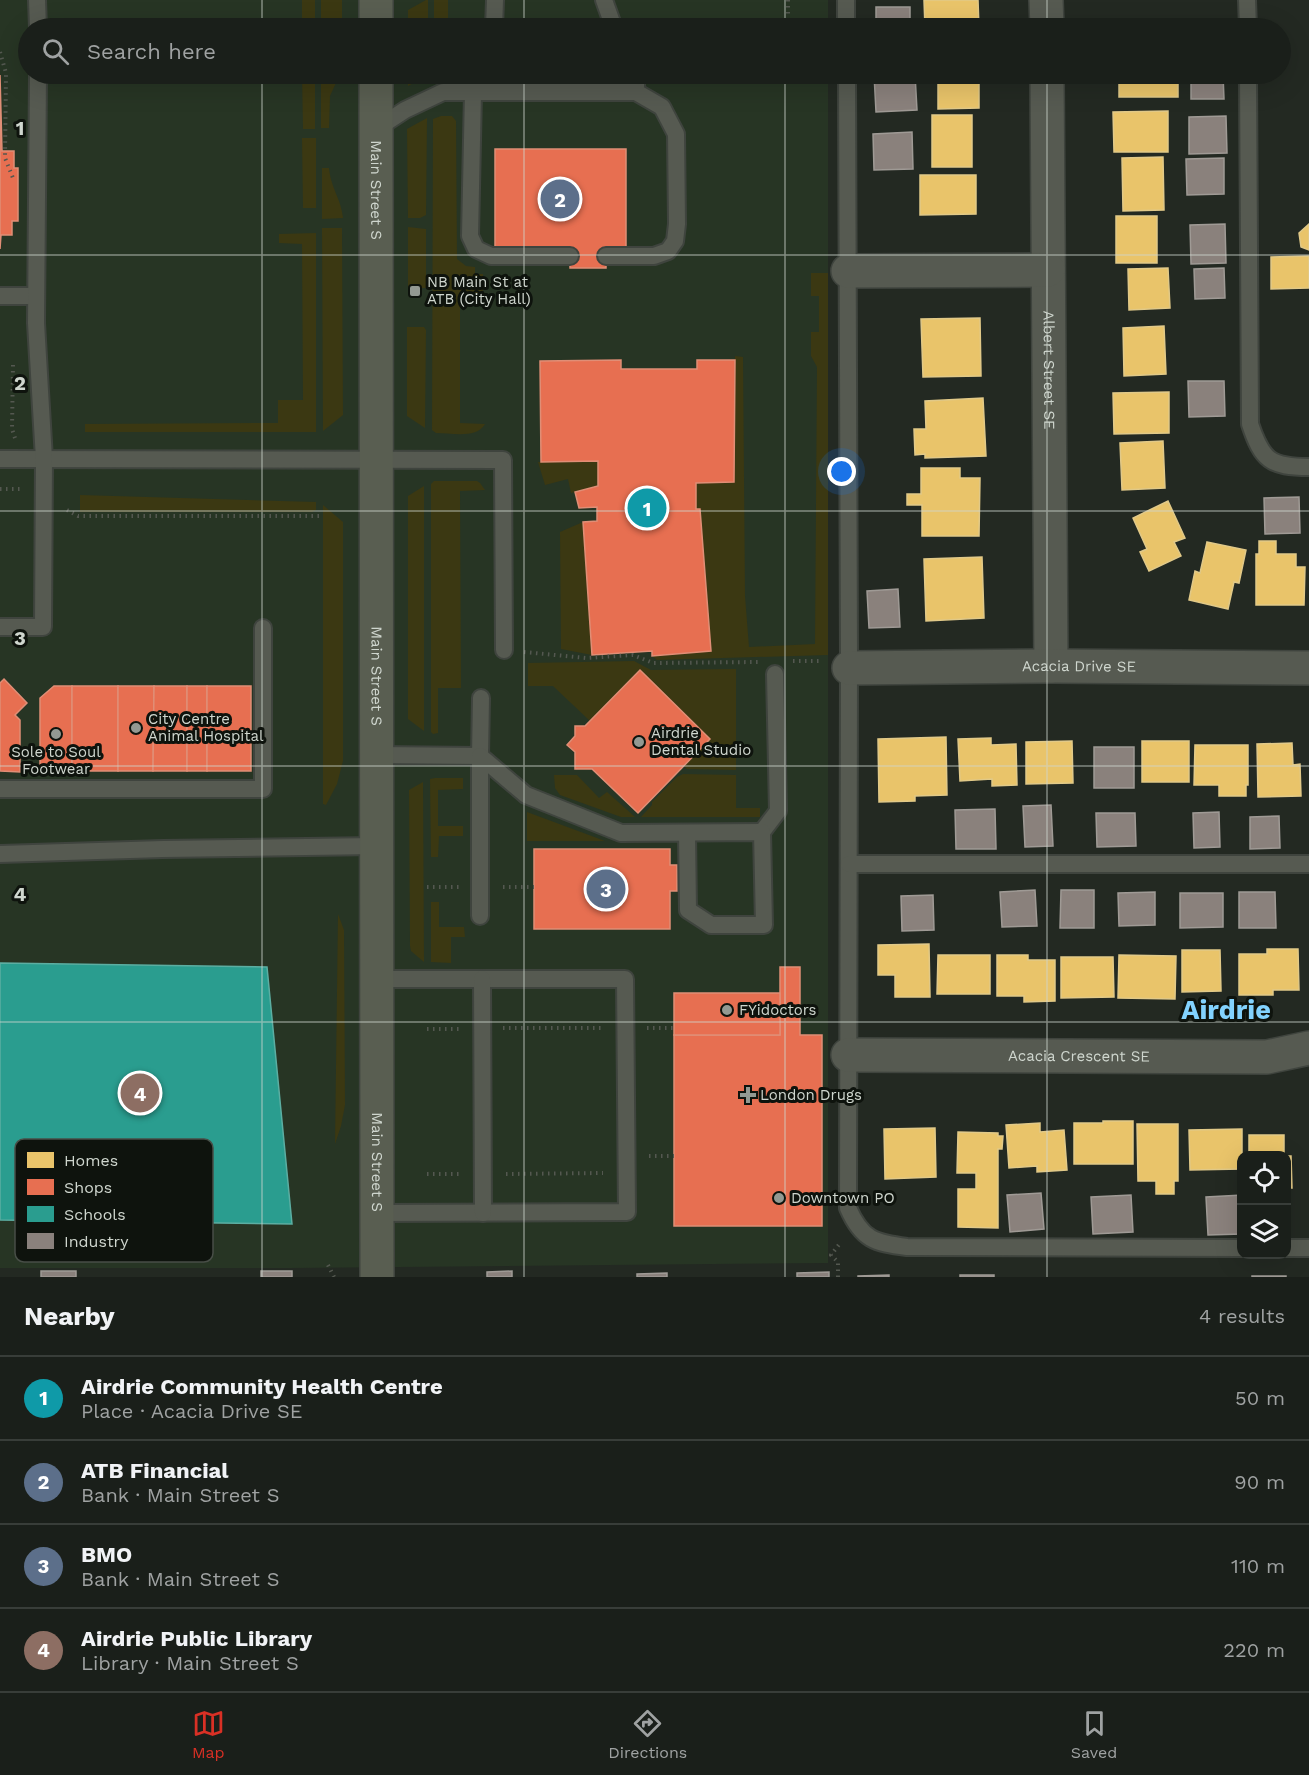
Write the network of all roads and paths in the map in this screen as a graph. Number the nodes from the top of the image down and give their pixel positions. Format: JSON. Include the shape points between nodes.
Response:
{"nodes":[{"id":1,"x":37,"y":0,"type":"edge"},
{"id":2,"x":376,"y":0,"type":"edge"},
{"id":3,"x":495,"y":0,"type":"edge"},
{"id":4,"x":604,"y":0,"type":"edge"},
{"id":5,"x":788,"y":0,"type":"edge"},
{"id":6,"x":846,"y":0,"type":"edge"},
{"id":7,"x":1046,"y":0,"type":"edge"},
{"id":8,"x":1247,"y":0,"type":"edge"},
{"id":9,"x":38,"y":18,"type":"edge"},
{"id":10,"x":376,"y":18,"type":"edge"},
{"id":11,"x":494,"y":18,"type":"edge"},
{"id":12,"x":610,"y":18,"type":"edge"},
{"id":13,"x":788,"y":18,"type":"edge"},
{"id":14,"x":846,"y":18,"type":"edge"},
{"id":15,"x":1047,"y":18,"type":"edge"},
{"id":16,"x":1248,"y":18,"type":"edge"},
{"id":17,"x":0,"y":52,"type":"edge"},
{"id":18,"x":38,"y":84,"type":"edge"},
{"id":19,"x":376,"y":84,"type":"edge"},
{"id":20,"x":494,"y":84,"type":"edge"},
{"id":21,"x":636,"y":84,"type":"edge"},
{"id":22,"x":847,"y":84,"type":"edge"},
{"id":23,"x":1047,"y":84,"type":"edge"},
{"id":24,"x":1248,"y":84,"type":"edge"},
{"id":25,"x":473,"y":92,"type":"junction"},
{"id":26,"x":494,"y":92,"type":"junction"},
{"id":27,"x":636,"y":92,"type":"junction"},
{"id":28,"x":376,"y":129,"type":"junction"},
{"id":29,"x":17,"y":189,"type":"dead end"},
{"id":30,"x":570,"y":256,"type":"dead end"},
{"id":31,"x":606,"y":256,"type":"dead end"},
{"id":32,"x":1048,"y":270,"type":"junction"},
{"id":33,"x":848,"y":271,"type":"junction"},
{"id":34,"x":0,"y":296,"type":"edge"},
{"id":35,"x":36,"y":296,"type":"junction"},
{"id":36,"x":0,"y":459,"type":"edge"},
{"id":37,"x":44,"y":459,"type":"junction"},
{"id":38,"x":376,"y":461,"type":"junction"},
{"id":39,"x":1309,"y":467,"type":"edge"},
{"id":40,"x":0,"y":489,"type":"edge"},
{"id":41,"x":44,"y":498,"type":"junction"},
{"id":42,"x":320,"y":516,"type":"dead end"},
{"id":43,"x":0,"y":627,"type":"edge"},
{"id":44,"x":263,"y":628,"type":"dead end"},
{"id":45,"x":504,"y":650,"type":"joint"},
{"id":46,"x":791,"y":661,"type":"dead end"},
{"id":47,"x":849,"y":664,"type":"junction"},
{"id":48,"x":1051,"y":666,"type":"junction"},
{"id":49,"x":772,"y":668,"type":"joint"},
{"id":50,"x":1309,"y":668,"type":"edge"},
{"id":51,"x":481,"y":698,"type":"dead end"},
{"id":52,"x":376,"y":755,"type":"junction"},
{"id":53,"x":480,"y":756,"type":"junction"},
{"id":54,"x":0,"y":789,"type":"edge"},
{"id":55,"x":762,"y":832,"type":"junction"},
{"id":56,"x":687,"y":833,"type":"junction"},
{"id":57,"x":376,"y":846,"type":"junction"},
{"id":58,"x":0,"y":854,"type":"edge"},
{"id":59,"x":849,"y":864,"type":"junction"},
{"id":60,"x":1309,"y":864,"type":"edge"},
{"id":61,"x":480,"y":916,"type":"dead end"},
{"id":62,"x":377,"y":979,"type":"junction"},
{"id":63,"x":482,"y":979,"type":"junction"},
{"id":64,"x":482,"y":1028,"type":"junction"},
{"id":65,"x":625,"y":1028,"type":"junction"},
{"id":66,"x":674,"y":1028,"type":"dead end"},
{"id":67,"x":427,"y":1029,"type":"dead end"},
{"id":68,"x":1309,"y":1048,"type":"edge"},
{"id":69,"x":848,"y":1055,"type":"junction"},
{"id":70,"x":674,"y":1156,"type":"dead end"},
{"id":71,"x":626,"y":1162,"type":"junction"},
{"id":72,"x":427,"y":1174,"type":"dead end"},
{"id":73,"x":483,"y":1174,"type":"junction"},
{"id":74,"x":377,"y":1213,"type":"junction"},
{"id":75,"x":483,"y":1213,"type":"junction"},
{"id":76,"x":855,"y":1224,"type":"junction"},
{"id":77,"x":1237,"y":1248,"type":"edge"},
{"id":78,"x":1291,"y":1248,"type":"edge"},
{"id":79,"x":1309,"y":1248,"type":"edge"},
{"id":80,"x":328,"y":1265,"type":"dead end"},
{"id":81,"x":334,"y":1277,"type":"edge"},
{"id":82,"x":377,"y":1277,"type":"edge"},
{"id":83,"x":838,"y":1277,"type":"edge"}],
"edges":[{"from":1,"to":9,"type":"lane"},
{"from":2,"to":10,"type":"main road"},
{"from":3,"to":11,"type":"lane"},
{"from":4,"to":12,"type":"lane"},
{"from":5,"to":13,"type":"path"},
{"from":6,"to":14,"type":"lane"},
{"from":7,"to":15,"type":"street"},
{"from":8,"to":16,"type":"lane"},
{"from":17,"to":29,"type":"path","via":[[6,73],[5,158]]},
{"from":18,"to":35,"type":"lane"},
{"from":19,"to":28,"type":"main road","name":"Main Street S"},
{"from":20,"to":26,"type":"lane"},
{"from":21,"to":27,"type":"lane"},
{"from":22,"to":33,"type":"lane"},
{"from":23,"to":32,"type":"street","name":"Albert Street SE"},
{"from":24,"to":39,"type":"lane","via":[[1250,424],[1257,445],[1268,459],[1288,467]]},
{"from":25,"to":26,"type":"lane"},
{"from":25,"to":28,"type":"lane","via":[[443,92]]},
{"from":25,"to":30,"type":"lane","via":[[471,236],[476,249],[491,256]]},
{"from":26,"to":27,"type":"lane"},
{"from":27,"to":31,"type":"lane","via":[[662,107],[676,134],[675,241],[668,251],[654,256]]},
{"from":28,"to":38,"type":"main road","name":"Main Street S"},
{"from":32,"to":33,"type":"street"},
{"from":32,"to":48,"type":"street","name":"Albert Street SE"},
{"from":33,"to":47,"type":"lane"},
{"from":34,"to":35,"type":"lane"},
{"from":35,"to":37,"type":"lane"},
{"from":36,"to":37,"type":"lane"},
{"from":37,"to":38,"type":"lane"},
{"from":37,"to":41,"type":"lane"},
{"from":38,"to":45,"type":"lane","via":[[503,460]]},
{"from":38,"to":52,"type":"main road","name":"Main Street S"},
{"from":40,"to":41,"type":"path","via":[[27,489]]},
{"from":41,"to":42,"type":"path","via":[[78,516]]},
{"from":41,"to":43,"type":"lane","via":[[43,627]]},
{"from":44,"to":54,"type":"lane","via":[[263,789]]},
{"from":45,"to":49,"type":"path","via":[[586,658],[633,655],[653,663]]},
{"from":46,"to":47,"type":"path"},
{"from":47,"to":48,"type":"street","name":"Acacia Drive SE"},
{"from":47,"to":59,"type":"lane"},
{"from":48,"to":50,"type":"street","name":"Acacia Drive SE"},
{"from":49,"to":55,"type":"lane","via":[[778,811]]},
{"from":51,"to":53,"type":"lane"},
{"from":52,"to":53,"type":"lane"},
{"from":52,"to":57,"type":"main road","name":"Main Street S"},
{"from":53,"to":56,"type":"lane","via":[[526,795],[621,833]]},
{"from":53,"to":61,"type":"lane"},
{"from":55,"to":56,"type":"lane"},
{"from":55,"to":56,"type":"lane","via":[[764,925],[711,925],[688,910]]},
{"from":57,"to":58,"type":"lane"},
{"from":57,"to":62,"type":"main road","name":"Main Street S"},
{"from":59,"to":60,"type":"lane"},
{"from":59,"to":69,"type":"lane"},
{"from":62,"to":63,"type":"lane"},
{"from":62,"to":74,"type":"main road","name":"Main Street S"},
{"from":63,"to":64,"type":"lane"},
{"from":63,"to":65,"type":"lane","via":[[625,979]]},
{"from":64,"to":65,"type":"path"},
{"from":64,"to":67,"type":"path"},
{"from":64,"to":73,"type":"lane"},
{"from":65,"to":66,"type":"path"},
{"from":65,"to":71,"type":"lane"},
{"from":68,"to":69,"type":"street","name":"Acacia Crescent SE","via":[[1267,1057]]},
{"from":69,"to":76,"type":"lane","via":[[848,1208]]},
{"from":70,"to":71,"type":"path","via":[[641,1156]]},
{"from":71,"to":73,"type":"path","via":[[605,1173]]},
{"from":71,"to":75,"type":"lane","via":[[627,1212]]},
{"from":72,"to":73,"type":"path"},
{"from":73,"to":75,"type":"lane"},
{"from":74,"to":75,"type":"lane"},
{"from":74,"to":82,"type":"main road","name":"Main Street S"},
{"from":76,"to":77,"type":"lane","via":[[865,1236],[882,1244],[907,1247]]},
{"from":76,"to":83,"type":"path","via":[[831,1255],[838,1262]]},
{"from":78,"to":79,"type":"lane"},
{"from":80,"to":81,"type":"path"}]}
